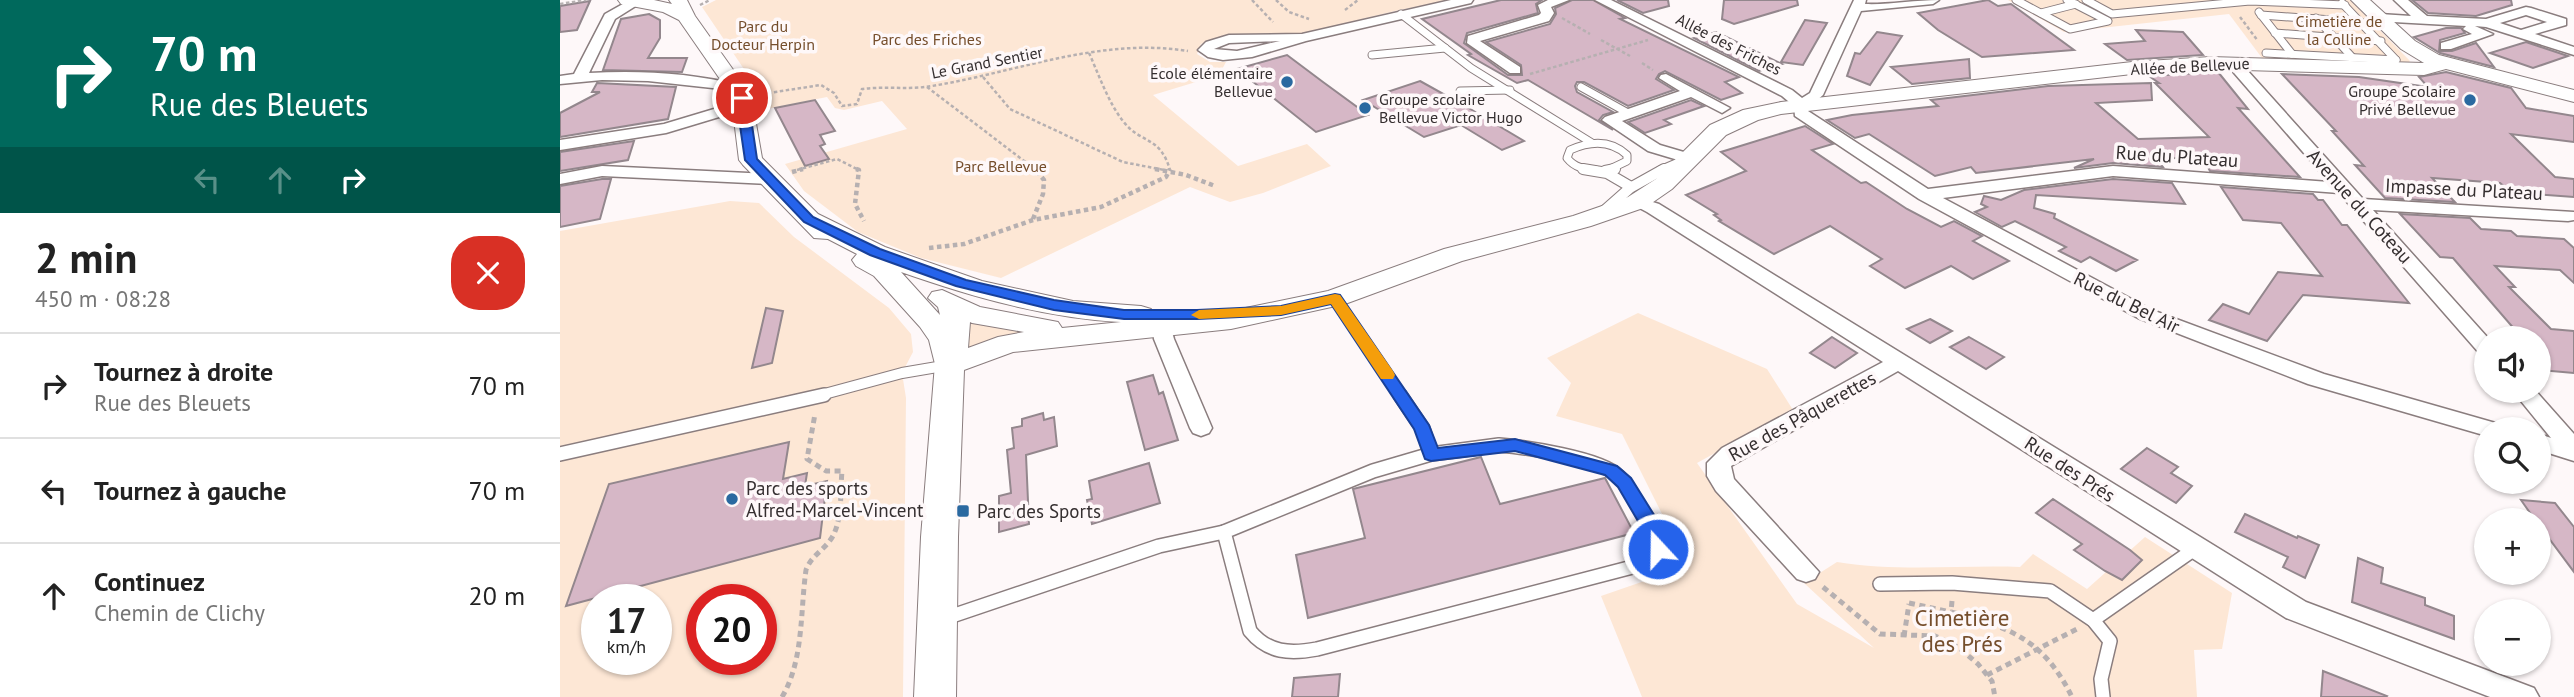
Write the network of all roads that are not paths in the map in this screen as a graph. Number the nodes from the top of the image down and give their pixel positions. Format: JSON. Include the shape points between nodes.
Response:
{"nodes":[{"id":1,"x":1467,"y":0,"type":"edge"},
{"id":2,"x":1563,"y":0,"type":"edge"},
{"id":3,"x":1601,"y":0,"type":"edge"},
{"id":4,"x":1933,"y":0,"type":"edge"},
{"id":5,"x":2016,"y":0,"type":"edge"},
{"id":6,"x":2169,"y":0,"type":"edge"},
{"id":7,"x":2249,"y":0,"type":"edge"},
{"id":8,"x":2400,"y":0,"type":"edge"},
{"id":9,"x":635,"y":1,"type":"edge"},
{"id":10,"x":2088,"y":1,"type":"edge"},
{"id":11,"x":2071,"y":2,"type":"edge"},
{"id":12,"x":2301,"y":2,"type":"edge"},
{"id":13,"x":2348,"y":2,"type":"edge"},
{"id":14,"x":1858,"y":4,"type":"edge"},
{"id":15,"x":2184,"y":7,"type":"junction"},
{"id":16,"x":682,"y":8,"type":"edge"},
{"id":17,"x":2041,"y":13,"type":"junction"},
{"id":18,"x":1401,"y":14,"type":"junction"},
{"id":19,"x":2261,"y":15,"type":"junction"},
{"id":20,"x":2317,"y":19,"type":"junction"},
{"id":21,"x":2370,"y":20,"type":"junction"},
{"id":22,"x":2424,"y":20,"type":"junction"},
{"id":23,"x":2567,"y":20,"type":"edge"},
{"id":24,"x":2449,"y":21,"type":"junction"},
{"id":25,"x":2487,"y":23,"type":"junction"},
{"id":26,"x":2275,"y":33,"type":"junction"},
{"id":27,"x":2521,"y":34,"type":"junction"},
{"id":28,"x":1302,"y":38,"type":"junction"},
{"id":29,"x":2334,"y":38,"type":"junction"},
{"id":30,"x":2381,"y":41,"type":"junction"},
{"id":31,"x":1445,"y":48,"type":"junction"},
{"id":32,"x":2574,"y":51,"type":"edge"},
{"id":33,"x":2266,"y":53,"type":"road end"},
{"id":34,"x":2292,"y":54,"type":"junction"},
{"id":35,"x":1372,"y":55,"type":"dead end"},
{"id":36,"x":2445,"y":55,"type":"junction"},
{"id":37,"x":2352,"y":57,"type":"junction"},
{"id":38,"x":2233,"y":63,"type":"junction"},
{"id":39,"x":721,"y":67,"type":"junction"},
{"id":40,"x":1515,"y":70,"type":"dead end"},
{"id":41,"x":580,"y":76,"type":"junction"},
{"id":42,"x":1666,"y":78,"type":"dead end"},
{"id":43,"x":560,"y":80,"type":"edge"},
{"id":44,"x":689,"y":80,"type":"junction"},
{"id":45,"x":1581,"y":87,"type":"dead end"},
{"id":46,"x":1510,"y":90,"type":"junction"},
{"id":47,"x":1461,"y":91,"type":"dead end"},
{"id":48,"x":1693,"y":92,"type":"junction"},
{"id":49,"x":2574,"y":96,"type":"edge"},
{"id":50,"x":740,"y":97,"type":"junction"},
{"id":51,"x":1802,"y":105,"type":"junction"},
{"id":52,"x":1722,"y":108,"type":"dead end"},
{"id":53,"x":1628,"y":113,"type":"junction"},
{"id":54,"x":1592,"y":143,"type":"junction"},
{"id":55,"x":560,"y":145,"type":"edge"},
{"id":56,"x":1688,"y":158,"type":"junction"},
{"id":57,"x":1605,"y":171,"type":"junction"},
{"id":58,"x":560,"y":179,"type":"edge"},
{"id":59,"x":767,"y":179,"type":"junction"},
{"id":60,"x":2344,"y":188,"type":"junction"},
{"id":61,"x":1634,"y":194,"type":"junction"},
{"id":62,"x":1925,"y":195,"type":"junction"},
{"id":63,"x":2358,"y":204,"type":"junction"},
{"id":64,"x":2568,"y":216,"type":"dead end"},
{"id":65,"x":808,"y":219,"type":"junction"},
{"id":66,"x":920,"y":258,"type":"junction"},
{"id":67,"x":884,"y":270,"type":"junction"},
{"id":68,"x":1335,"y":298,"type":"junction"},
{"id":69,"x":1170,"y":322,"type":"junction"},
{"id":70,"x":952,"y":323,"type":"junction"},
{"id":71,"x":1106,"y":332,"type":"junction"},
{"id":72,"x":2474,"y":334,"type":"edge"},
{"id":73,"x":1900,"y":361,"type":"junction"},
{"id":74,"x":2534,"y":403,"type":"edge"},
{"id":75,"x":2474,"y":424,"type":"edge"},
{"id":76,"x":1201,"y":428,"type":"dead end"},
{"id":77,"x":2551,"y":445,"type":"edge"},
{"id":78,"x":2574,"y":451,"type":"edge"},
{"id":79,"x":560,"y":454,"type":"edge"},
{"id":80,"x":1431,"y":454,"type":"junction"},
{"id":81,"x":1224,"y":532,"type":"junction"},
{"id":82,"x":2196,"y":548,"type":"junction"},
{"id":83,"x":1806,"y":572,"type":"road end"},
{"id":84,"x":1880,"y":584,"type":"dead end"},
{"id":85,"x":2093,"y":620,"type":"junction"},
{"id":86,"x":937,"y":621,"type":"junction"},
{"id":87,"x":935,"y":697,"type":"edge"},
{"id":88,"x":2103,"y":697,"type":"edge"},
{"id":89,"x":2524,"y":697,"type":"edge"}],
"edges":[{"from":1,"to":18,"type":"street"},
{"from":2,"to":40,"type":"street","via":[[1544,5],[1548,13],[1538,20],[1473,39]]},
{"from":3,"to":51,"type":"street","name":"Allée des Friches","via":[[1787,93]]},
{"from":4,"to":14,"type":"street","via":[[1874,8]]},
{"from":5,"to":17,"type":"lane"},
{"from":6,"to":15,"type":"lane"},
{"from":7,"to":12,"type":"lane"},
{"from":7,"to":15,"type":"lane"},
{"from":7,"to":19,"type":"lane"},
{"from":8,"to":22,"type":"street"},
{"from":9,"to":16,"type":"street"},
{"from":9,"to":41,"type":"street","via":[[610,17]]},
{"from":10,"to":11,"type":"lane"},
{"from":10,"to":15,"type":"lane","via":[[2112,14]]},
{"from":11,"to":17,"type":"lane"},
{"from":11,"to":17,"type":"lane","via":[[2108,21],[2070,29]]},
{"from":12,"to":13,"type":"lane"},
{"from":12,"to":20,"type":"lane"},
{"from":13,"to":21,"type":"street"},
{"from":14,"to":51,"type":"street","via":[[1816,95]]},
{"from":16,"to":39,"type":"street"},
{"from":18,"to":28,"type":"street"},
{"from":18,"to":31,"type":"lane"},
{"from":19,"to":20,"type":"lane"},
{"from":19,"to":26,"type":"lane"},
{"from":20,"to":21,"type":"lane"},
{"from":20,"to":29,"type":"lane"},
{"from":21,"to":22,"type":"street"},
{"from":21,"to":30,"type":"lane"},
{"from":21,"to":36,"type":"street","via":[[2418,52]]},
{"from":22,"to":24,"type":"street"},
{"from":23,"to":25,"type":"street","via":[[2526,11]]},
{"from":23,"to":27,"type":"street"},
{"from":24,"to":25,"type":"street"},
{"from":24,"to":36,"type":"street","via":[[2486,34]]},
{"from":25,"to":27,"type":"street"},
{"from":26,"to":29,"type":"lane"},
{"from":26,"to":34,"type":"lane"},
{"from":27,"to":32,"type":"street"},
{"from":28,"to":28,"type":"street","via":[[1220,40],[1205,50],[1213,55],[1234,55]]},
{"from":29,"to":30,"type":"lane"},
{"from":29,"to":37,"type":"lane"},
{"from":30,"to":37,"type":"lane","via":[[2396,60]]},
{"from":31,"to":35,"type":"lane"},
{"from":31,"to":46,"type":"lane"},
{"from":33,"to":34,"type":"lane"},
{"from":34,"to":37,"type":"lane"},
{"from":36,"to":38,"type":"street","name":"Allée de Bellevue","via":[[2424,69]]},
{"from":36,"to":49,"type":"street","name":"Allée de Bellevue"},
{"from":38,"to":51,"type":"street","name":"Allée de Bellevue","via":[[2132,68]]},
{"from":38,"to":60,"type":"street","name":"Avenue du Coteau"},
{"from":39,"to":44,"type":"street"},
{"from":39,"to":50,"type":"street"},
{"from":41,"to":43,"type":"street"},
{"from":41,"to":44,"type":"street"},
{"from":42,"to":48,"type":"street"},
{"from":44,"to":50,"type":"street"},
{"from":45,"to":53,"type":"lane"},
{"from":46,"to":47,"type":"lane"},
{"from":46,"to":54,"type":"lane"},
{"from":48,"to":52,"type":"street"},
{"from":48,"to":53,"type":"street"},
{"from":50,"to":55,"type":"street","via":[[666,128]]},
{"from":50,"to":59,"type":"street","via":[[751,160]]},
{"from":51,"to":56,"type":"street","name":"Allée de Bellevue","via":[[1738,120],[1710,136]]},
{"from":51,"to":62,"type":"street","name":"Rue du Bel Air","via":[[1800,113]]},
{"from":53,"to":56,"type":"street","via":[[1611,122],[1654,148]]},
{"from":54,"to":57,"type":"lane","via":[[1613,145],[1627,155],[1622,166]]},
{"from":54,"to":57,"type":"lane","via":[[1570,150],[1567,158],[1582,170]]},
{"from":56,"to":61,"type":"street","name":"Allée de Bellevue","via":[[1664,184]]},
{"from":57,"to":61,"type":"lane"},
{"from":58,"to":59,"type":"street","via":[[602,171]]},
{"from":59,"to":65,"type":"street"},
{"from":60,"to":62,"type":"street","name":"Rue du Plateau","via":[[2113,172]]},
{"from":60,"to":63,"type":"street","name":"Avenue du Coteau"},
{"from":61,"to":68,"type":"street","name":"Allée de Bellevue","via":[[1600,215],[1453,255]]},
{"from":61,"to":73,"type":"street","name":"Rue des Prés"},
{"from":62,"to":75,"type":"street","name":"Rue du Bel Air","via":[[2145,314],[2316,379]]},
{"from":63,"to":64,"type":"street","name":"Impasse du Plateau"},
{"from":63,"to":72,"type":"street","name":"Avenue du Coteau"},
{"from":65,"to":66,"type":"street","via":[[875,252]]},
{"from":65,"to":67,"type":"street","via":[[827,236]]},
{"from":66,"to":69,"type":"street","via":[[970,286],[1054,305]]},
{"from":66,"to":70,"type":"street"},
{"from":67,"to":70,"type":"street"},
{"from":67,"to":70,"type":"street"},
{"from":68,"to":69,"type":"street","name":"Allée de Bellevue","via":[[1281,310]]},
{"from":68,"to":80,"type":"lane","via":[[1423,429]]},
{"from":69,"to":70,"type":"street","via":[[1080,319],[1020,308]]},
{"from":69,"to":71,"type":"street"},
{"from":69,"to":76,"type":"street","via":[[1164,339]]},
{"from":70,"to":71,"type":"street"},
{"from":70,"to":71,"type":"street","via":[[1008,342]]},
{"from":70,"to":79,"type":"lane","via":[[902,373]]},
{"from":70,"to":86,"type":"street"},
{"from":73,"to":82,"type":"street","name":"Rue des Prés"},
{"from":73,"to":83,"type":"street","name":"Rue des Pâquerettes","via":[[1719,463],[1725,485]]},
{"from":74,"to":78,"type":"street"},
{"from":77,"to":78,"type":"street"},
{"from":80,"to":81,"type":"lane","via":[[1320,491]]},
{"from":80,"to":81,"type":"lane","via":[[1515,445],[1611,470],[1625,482],[1658,540],[1658,549],[1644,564],[1298,652],[1256,642]]},
{"from":81,"to":86,"type":"lane","via":[[1159,546]]},
{"from":82,"to":85,"type":"lane"},
{"from":82,"to":89,"type":"street","name":"Rue des Prés","via":[[2296,610]]},
{"from":84,"to":85,"type":"lane","via":[[1952,583],[2050,592]]},
{"from":85,"to":88,"type":"lane","via":[[2110,641],[2101,679]]},
{"from":86,"to":87,"type":"street"}]}
